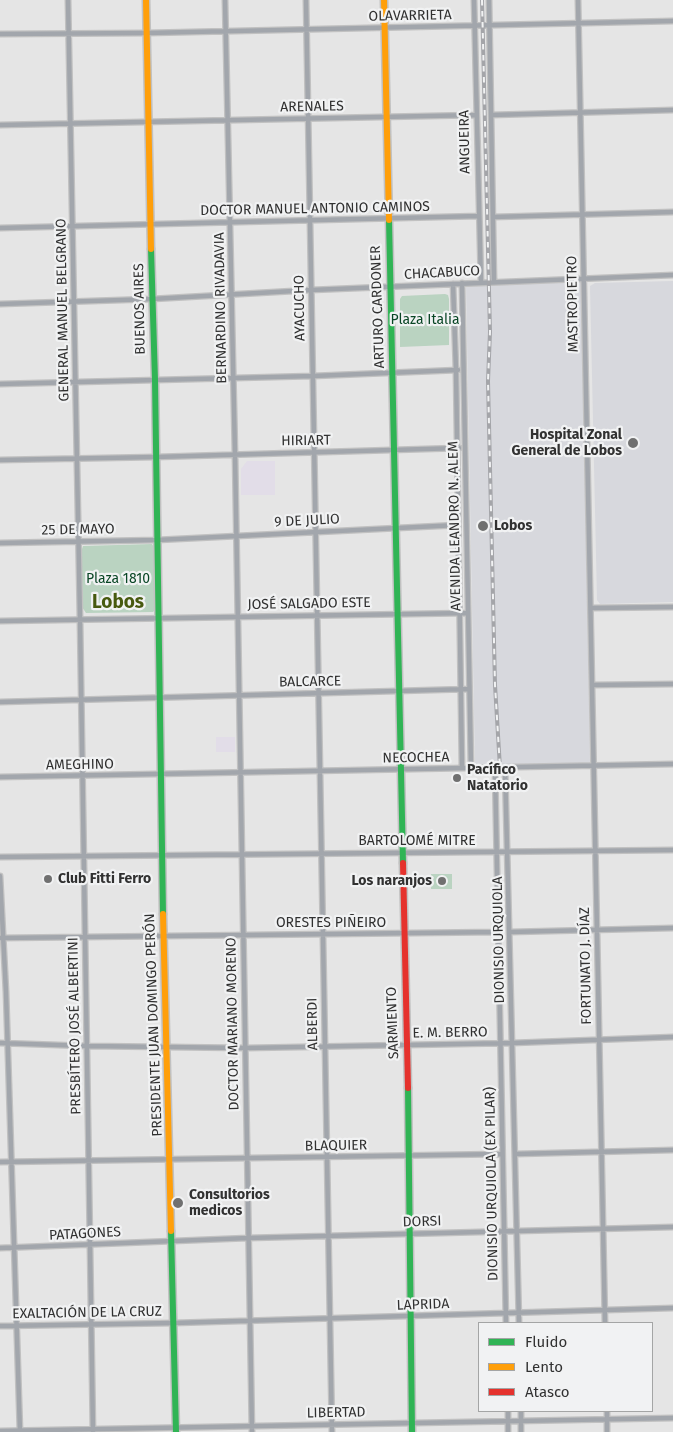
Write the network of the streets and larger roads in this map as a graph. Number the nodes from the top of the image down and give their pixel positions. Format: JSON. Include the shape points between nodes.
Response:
{"nodes":[{"id":1,"x":68,"y":0,"type":"edge"},
{"id":2,"x":146,"y":0,"type":"edge"},
{"id":3,"x":225,"y":0,"type":"edge"},
{"id":4,"x":306,"y":0,"type":"edge"},
{"id":5,"x":384,"y":0,"type":"edge"},
{"id":6,"x":474,"y":0,"type":"edge"},
{"id":7,"x":489,"y":0,"type":"edge"},
{"id":8,"x":578,"y":0,"type":"edge"},
{"id":9,"x":673,"y":21,"type":"edge"},
{"id":10,"x":578,"y":22,"type":"junction"},
{"id":11,"x":490,"y":25,"type":"junction"},
{"id":12,"x":474,"y":26,"type":"junction"},
{"id":13,"x":384,"y":28,"type":"junction"},
{"id":14,"x":306,"y":29,"type":"junction"},
{"id":15,"x":226,"y":30,"type":"junction"},
{"id":16,"x":68,"y":33,"type":"junction"},
{"id":17,"x":147,"y":33,"type":"junction"},
{"id":18,"x":0,"y":34,"type":"edge"},
{"id":19,"x":673,"y":110,"type":"edge"},
{"id":20,"x":580,"y":112,"type":"junction"},
{"id":21,"x":476,"y":115,"type":"junction"},
{"id":22,"x":491,"y":115,"type":"junction"},
{"id":23,"x":386,"y":117,"type":"junction"},
{"id":24,"x":308,"y":118,"type":"junction"},
{"id":25,"x":228,"y":120,"type":"junction"},
{"id":26,"x":149,"y":122,"type":"junction"},
{"id":27,"x":70,"y":124,"type":"junction"},
{"id":28,"x":0,"y":125,"type":"edge"},
{"id":29,"x":673,"y":212,"type":"edge"},
{"id":30,"x":582,"y":214,"type":"junction"},
{"id":31,"x":479,"y":216,"type":"junction"},
{"id":32,"x":493,"y":217,"type":"junction"},
{"id":33,"x":388,"y":218,"type":"junction"},
{"id":34,"x":310,"y":220,"type":"junction"},
{"id":35,"x":230,"y":222,"type":"junction"},
{"id":36,"x":151,"y":225,"type":"junction"},
{"id":37,"x":73,"y":227,"type":"junction"},
{"id":38,"x":0,"y":228,"type":"edge"},
{"id":39,"x":673,"y":275,"type":"edge"},
{"id":40,"x":584,"y":278,"type":"junction"},
{"id":41,"x":481,"y":282,"type":"junction"},
{"id":42,"x":494,"y":282,"type":"junction"},
{"id":43,"x":462,"y":283,"type":"junction"},
{"id":44,"x":453,"y":284,"type":"junction"},
{"id":45,"x":389,"y":287,"type":"junction"},
{"id":46,"x":311,"y":290,"type":"junction"},
{"id":47,"x":232,"y":295,"type":"junction"},
{"id":48,"x":152,"y":299,"type":"junction"},
{"id":49,"x":74,"y":302,"type":"junction"},
{"id":50,"x":0,"y":304,"type":"edge"},
{"id":51,"x":456,"y":370,"type":"junction"},
{"id":52,"x":464,"y":370,"type":"junction"},
{"id":53,"x":392,"y":373,"type":"junction"},
{"id":54,"x":313,"y":376,"type":"junction"},
{"id":55,"x":234,"y":377,"type":"junction"},
{"id":56,"x":155,"y":380,"type":"junction"},
{"id":57,"x":75,"y":383,"type":"junction"},
{"id":58,"x":0,"y":384,"type":"edge"},
{"id":59,"x":457,"y":448,"type":"junction"},
{"id":60,"x":465,"y":448,"type":"junction"},
{"id":61,"x":393,"y":450,"type":"junction"},
{"id":62,"x":314,"y":453,"type":"junction"},
{"id":63,"x":235,"y":454,"type":"junction"},
{"id":64,"x":156,"y":457,"type":"junction"},
{"id":65,"x":77,"y":458,"type":"junction"},
{"id":66,"x":0,"y":460,"type":"edge"},
{"id":67,"x":458,"y":506,"type":"junction"},
{"id":68,"x":466,"y":506,"type":"junction"},
{"id":69,"x":458,"y":525,"type":"junction"},
{"id":70,"x":395,"y":528,"type":"junction"},
{"id":71,"x":316,"y":532,"type":"junction"},
{"id":72,"x":236,"y":535,"type":"junction"},
{"id":73,"x":157,"y":540,"type":"junction"},
{"id":74,"x":79,"y":541,"type":"junction"},
{"id":75,"x":0,"y":543,"type":"edge"},
{"id":76,"x":458,"y":546,"type":"junction"},
{"id":77,"x":467,"y":546,"type":"junction"},
{"id":78,"x":673,"y":607,"type":"edge"},
{"id":79,"x":591,"y":608,"type":"junction"},
{"id":80,"x":459,"y":613,"type":"junction"},
{"id":81,"x":468,"y":613,"type":"junction"},
{"id":82,"x":397,"y":614,"type":"junction"},
{"id":83,"x":317,"y":615,"type":"junction"},
{"id":84,"x":238,"y":616,"type":"junction"},
{"id":85,"x":158,"y":618,"type":"junction"},
{"id":86,"x":80,"y":619,"type":"junction"},
{"id":87,"x":0,"y":622,"type":"edge"},
{"id":88,"x":673,"y":684,"type":"edge"},
{"id":89,"x":592,"y":685,"type":"junction"},
{"id":90,"x":461,"y":689,"type":"junction"},
{"id":91,"x":469,"y":689,"type":"junction"},
{"id":92,"x":399,"y":691,"type":"junction"},
{"id":93,"x":318,"y":693,"type":"junction"},
{"id":94,"x":239,"y":695,"type":"junction"},
{"id":95,"x":159,"y":696,"type":"junction"},
{"id":96,"x":81,"y":700,"type":"junction"},
{"id":97,"x":0,"y":702,"type":"edge"},
{"id":98,"x":673,"y":764,"type":"edge"},
{"id":99,"x":593,"y":766,"type":"junction"},
{"id":100,"x":462,"y":768,"type":"junction"},
{"id":101,"x":471,"y":768,"type":"junction"},
{"id":102,"x":495,"y":768,"type":"junction"},
{"id":103,"x":505,"y":768,"type":"junction"},
{"id":104,"x":400,"y":770,"type":"junction"},
{"id":105,"x":320,"y":771,"type":"junction"},
{"id":106,"x":241,"y":772,"type":"junction"},
{"id":107,"x":160,"y":774,"type":"junction"},
{"id":108,"x":82,"y":776,"type":"junction"},
{"id":109,"x":0,"y":777,"type":"edge"},
{"id":110,"x":673,"y":850,"type":"edge"},
{"id":111,"x":508,"y":851,"type":"junction"},
{"id":112,"x":595,"y":851,"type":"junction"},
{"id":113,"x":403,"y":852,"type":"junction"},
{"id":114,"x":496,"y":852,"type":"junction"},
{"id":115,"x":321,"y":853,"type":"junction"},
{"id":116,"x":242,"y":855,"type":"junction"},
{"id":117,"x":84,"y":856,"type":"junction"},
{"id":118,"x":162,"y":856,"type":"junction"},
{"id":119,"x":0,"y":857,"type":"edge"},
{"id":120,"x":0,"y":876,"type":"edge"},
{"id":121,"x":673,"y":928,"type":"edge"},
{"id":122,"x":596,"y":930,"type":"junction"},
{"id":123,"x":498,"y":932,"type":"junction"},
{"id":124,"x":510,"y":932,"type":"junction"},
{"id":125,"x":242,"y":934,"type":"junction"},
{"id":126,"x":322,"y":934,"type":"junction"},
{"id":127,"x":403,"y":934,"type":"junction"},
{"id":128,"x":164,"y":935,"type":"junction"},
{"id":129,"x":86,"y":937,"type":"junction"},
{"id":130,"x":2,"y":938,"type":"edge"},
{"id":131,"x":673,"y":1037,"type":"edge"},
{"id":132,"x":598,"y":1039,"type":"junction"},
{"id":133,"x":0,"y":1043,"type":"edge"},
{"id":134,"x":7,"y":1043,"type":"junction"},
{"id":135,"x":500,"y":1043,"type":"junction"},
{"id":136,"x":512,"y":1043,"type":"junction"},
{"id":137,"x":406,"y":1045,"type":"junction"},
{"id":138,"x":87,"y":1046,"type":"junction"},
{"id":139,"x":324,"y":1047,"type":"junction"},
{"id":140,"x":167,"y":1048,"type":"junction"},
{"id":141,"x":246,"y":1048,"type":"junction"},
{"id":142,"x":673,"y":1150,"type":"edge"},
{"id":143,"x":601,"y":1152,"type":"junction"},
{"id":144,"x":502,"y":1154,"type":"junction"},
{"id":145,"x":515,"y":1154,"type":"junction"},
{"id":146,"x":409,"y":1156,"type":"junction"},
{"id":147,"x":170,"y":1158,"type":"junction"},
{"id":148,"x":246,"y":1158,"type":"junction"},
{"id":149,"x":326,"y":1158,"type":"junction"},
{"id":150,"x":88,"y":1161,"type":"junction"},
{"id":151,"x":0,"y":1162,"type":"edge"},
{"id":152,"x":10,"y":1162,"type":"junction"},
{"id":153,"x":673,"y":1227,"type":"edge"},
{"id":154,"x":603,"y":1228,"type":"junction"},
{"id":155,"x":504,"y":1231,"type":"junction"},
{"id":156,"x":517,"y":1231,"type":"junction"},
{"id":157,"x":410,"y":1234,"type":"junction"},
{"id":158,"x":328,"y":1236,"type":"junction"},
{"id":159,"x":248,"y":1238,"type":"junction"},
{"id":160,"x":171,"y":1241,"type":"junction"},
{"id":161,"x":91,"y":1245,"type":"junction"},
{"id":162,"x":0,"y":1248,"type":"edge"},
{"id":163,"x":15,"y":1248,"type":"junction"},
{"id":164,"x":673,"y":1308,"type":"edge"},
{"id":165,"x":604,"y":1310,"type":"junction"},
{"id":166,"x":519,"y":1313,"type":"junction"},
{"id":167,"x":506,"y":1314,"type":"junction"},
{"id":168,"x":410,"y":1316,"type":"junction"},
{"id":169,"x":330,"y":1318,"type":"junction"},
{"id":170,"x":250,"y":1321,"type":"junction"},
{"id":171,"x":506,"y":1322,"type":"edge"},
{"id":172,"x":519,"y":1322,"type":"edge"},
{"id":173,"x":605,"y":1322,"type":"edge"},
{"id":174,"x":174,"y":1323,"type":"junction"},
{"id":175,"x":91,"y":1325,"type":"junction"},
{"id":176,"x":0,"y":1326,"type":"edge"},
{"id":177,"x":17,"y":1326,"type":"junction"},
{"id":178,"x":508,"y":1412,"type":"edge"},
{"id":179,"x":521,"y":1412,"type":"edge"},
{"id":180,"x":606,"y":1412,"type":"edge"},
{"id":181,"x":673,"y":1418,"type":"edge"},
{"id":182,"x":607,"y":1420,"type":"junction"},
{"id":183,"x":508,"y":1422,"type":"junction"},
{"id":184,"x":521,"y":1422,"type":"junction"},
{"id":185,"x":412,"y":1423,"type":"junction"},
{"id":186,"x":332,"y":1425,"type":"junction"},
{"id":187,"x":252,"y":1426,"type":"junction"},
{"id":188,"x":93,"y":1430,"type":"edge"},
{"id":189,"x":176,"y":1430,"type":"edge"},
{"id":190,"x":0,"y":1431,"type":"edge"},
{"id":191,"x":20,"y":1431,"type":"edge"},
{"id":192,"x":252,"y":1432,"type":"edge"},
{"id":193,"x":332,"y":1432,"type":"edge"},
{"id":194,"x":412,"y":1432,"type":"edge"},
{"id":195,"x":508,"y":1432,"type":"edge"},
{"id":196,"x":521,"y":1432,"type":"edge"},
{"id":197,"x":607,"y":1432,"type":"edge"}],
"edges":[{"from":1,"to":16,"type":"street","name":"GENERAL MANUEL BELGRANO"},
{"from":2,"to":17,"type":"street","name":"BUENOS AIRES"},
{"from":3,"to":15,"type":"street","name":"BERNARDINO RIVADAVIA"},
{"from":4,"to":14,"type":"street","name":"AYACUCHO"},
{"from":5,"to":13,"type":"street","name":"ARTURO CARDONER"},
{"from":6,"to":12,"type":"street","name":"ANGUEIRA"},
{"from":7,"to":11,"type":"street","name":"ANGUEIRA"},
{"from":8,"to":10,"type":"street","name":"MASTROPIETRO"},
{"from":9,"to":10,"type":"street","name":"OLAVARRIETA"},
{"from":10,"to":11,"type":"street","name":"OLAVARRIETA"},
{"from":10,"to":20,"type":"street","name":"MASTROPIETRO"},
{"from":11,"to":12,"type":"street","name":"OLAVARRIETA"},
{"from":11,"to":22,"type":"street","name":"ANGUEIRA"},
{"from":12,"to":13,"type":"street","name":"OLAVARRIETA"},
{"from":12,"to":21,"type":"street","name":"ANGUEIRA"},
{"from":13,"to":14,"type":"street","name":"OLAVARRIETA"},
{"from":13,"to":23,"type":"street","name":"ARTURO CARDONER"},
{"from":14,"to":15,"type":"street","name":"OLAVARRIETA"},
{"from":14,"to":24,"type":"street","name":"AYACUCHO"},
{"from":15,"to":17,"type":"street","name":"OLAVARRIETA"},
{"from":15,"to":25,"type":"street","name":"BERNARDINO RIVADAVIA"},
{"from":16,"to":17,"type":"street","name":"OLAVARRIETA"},
{"from":16,"to":18,"type":"street","name":"OLAVARRIETA"},
{"from":16,"to":27,"type":"street","name":"GENERAL MANUEL BELGRANO"},
{"from":17,"to":26,"type":"street","name":"BUENOS AIRES"},
{"from":19,"to":20,"type":"street"},
{"from":20,"to":22,"type":"street"},
{"from":20,"to":30,"type":"street","name":"MASTROPIETRO"},
{"from":21,"to":23,"type":"street","name":"ARENALES"},
{"from":21,"to":31,"type":"street","name":"ANGUEIRA"},
{"from":22,"to":32,"type":"street","name":"ANGUEIRA"},
{"from":23,"to":24,"type":"street","name":"ARENALES"},
{"from":23,"to":33,"type":"street","name":"ARTURO CARDONER"},
{"from":24,"to":25,"type":"street","name":"ARENALES"},
{"from":24,"to":34,"type":"street","name":"AYACUCHO"},
{"from":25,"to":26,"type":"street","name":"ARENALES"},
{"from":25,"to":35,"type":"street","name":"BERNARDINO RIVADAVIA"},
{"from":26,"to":27,"type":"street","name":"ARENALES"},
{"from":26,"to":36,"type":"street","name":"BUENOS AIRES"},
{"from":27,"to":28,"type":"street","name":"ARENALES"},
{"from":27,"to":37,"type":"street","name":"GENERAL MANUEL BELGRANO"},
{"from":29,"to":30,"type":"street"},
{"from":30,"to":32,"type":"street"},
{"from":30,"to":40,"type":"street","name":"MASTROPIETRO"},
{"from":31,"to":33,"type":"street","name":"DOCTOR MANUEL ANTONIO CAMINOS"},
{"from":31,"to":41,"type":"street","name":"ANGUEIRA"},
{"from":32,"to":42,"type":"street","name":"ANGUEIRA"},
{"from":33,"to":34,"type":"street","name":"DOCTOR MANUEL ANTONIO CAMINOS"},
{"from":33,"to":45,"type":"street","name":"ARTURO CARDONER"},
{"from":34,"to":35,"type":"street","name":"DOCTOR MANUEL ANTONIO CAMINOS"},
{"from":34,"to":46,"type":"street","name":"AYACUCHO"},
{"from":35,"to":36,"type":"street","name":"DOCTOR MANUEL ANTONIO CAMINOS"},
{"from":35,"to":47,"type":"street","name":"BERNARDINO RIVADAVIA"},
{"from":36,"to":37,"type":"street","name":"DOCTOR MANUEL ANTONIO CAMINOS"},
{"from":36,"to":48,"type":"street","name":"BUENOS AIRES"},
{"from":37,"to":38,"type":"street","name":"DOCTOR MANUEL ANTONIO CAMINOS"},
{"from":37,"to":49,"type":"street","name":"GENERAL MANUEL BELGRANO"},
{"from":39,"to":40,"type":"street","name":"CHACABUCO"},
{"from":40,"to":42,"type":"street","name":"CHACABUCO"},
{"from":40,"to":79,"type":"street","name":"MASTROPIETRO"},
{"from":41,"to":42,"type":"street","name":"CHACABUCO"},
{"from":41,"to":43,"type":"street","name":"CHACABUCO"},
{"from":43,"to":44,"type":"street","name":"CHACABUCO"},
{"from":43,"to":52,"type":"street","name":"AVENIDA LEANDRO N. ALEM"},
{"from":44,"to":45,"type":"street","name":"CHACABUCO"},
{"from":44,"to":51,"type":"street","name":"AVENIDA LEANDRO N. ALEM"},
{"from":45,"to":46,"type":"street","name":"CHACABUCO"},
{"from":45,"to":53,"type":"street","name":"ARTURO CARDONER"},
{"from":46,"to":47,"type":"street","name":"CHACABUCO"},
{"from":46,"to":54,"type":"street","name":"AYACUCHO"},
{"from":47,"to":48,"type":"street","name":"CHACABUCO"},
{"from":47,"to":55,"type":"street","name":"BERNARDINO RIVADAVIA"},
{"from":48,"to":49,"type":"street","name":"CHACABUCO"},
{"from":48,"to":56,"type":"street","name":"BUENOS AIRES"},
{"from":49,"to":50,"type":"street","name":"CHACABUCO"},
{"from":49,"to":57,"type":"street","name":"GENERAL MANUEL BELGRANO"},
{"from":51,"to":52,"type":"street"},
{"from":51,"to":53,"type":"street"},
{"from":51,"to":59,"type":"street","name":"AVENIDA LEANDRO N. ALEM"},
{"from":52,"to":60,"type":"street","name":"AVENIDA LEANDRO N. ALEM"},
{"from":53,"to":54,"type":"street"},
{"from":53,"to":61,"type":"street","name":"ARTURO CARDONER"},
{"from":54,"to":55,"type":"street"},
{"from":54,"to":62,"type":"street","name":"AYACUCHO"},
{"from":55,"to":56,"type":"street"},
{"from":55,"to":63,"type":"street","name":"BERNARDINO RIVADAVIA"},
{"from":56,"to":57,"type":"street"},
{"from":56,"to":64,"type":"street","name":"BUENOS AIRES"},
{"from":57,"to":58,"type":"street"},
{"from":57,"to":65,"type":"street","name":"GENERAL MANUEL BELGRANO"},
{"from":59,"to":60,"type":"street","name":"HIRIART"},
{"from":59,"to":61,"type":"street","name":"HIRIART"},
{"from":59,"to":67,"type":"street","name":"AVENIDA LEANDRO N. ALEM"},
{"from":60,"to":68,"type":"street","name":"AVENIDA LEANDRO N. ALEM"},
{"from":61,"to":62,"type":"street","name":"HIRIART"},
{"from":61,"to":70,"type":"street","name":"ARTURO CARDONER"},
{"from":62,"to":63,"type":"street","name":"HIRIART"},
{"from":62,"to":71,"type":"street","name":"AYACUCHO"},
{"from":63,"to":64,"type":"street","name":"HIRIART"},
{"from":63,"to":72,"type":"street","name":"BERNARDINO RIVADAVIA"},
{"from":64,"to":65,"type":"street","name":"HIRIART"},
{"from":64,"to":73,"type":"street","name":"BUENOS AIRES"},
{"from":65,"to":66,"type":"street","name":"HIRIART"},
{"from":65,"to":74,"type":"street","name":"GENERAL MANUEL BELGRANO"},
{"from":67,"to":68,"type":"street"},
{"from":67,"to":69,"type":"street","name":"AVENIDA LEANDRO N. ALEM"},
{"from":68,"to":77,"type":"street","name":"AVENIDA LEANDRO N. ALEM"},
{"from":69,"to":70,"type":"street","name":"9 DE JULIO"},
{"from":69,"to":76,"type":"street","name":"AVENIDA LEANDRO N. ALEM"},
{"from":70,"to":71,"type":"street","name":"9 DE JULIO"},
{"from":70,"to":82,"type":"street","name":"ARTURO CARDONER"},
{"from":71,"to":72,"type":"street","name":"9 DE JULIO"},
{"from":71,"to":83,"type":"street","name":"AYACUCHO"},
{"from":72,"to":73,"type":"street","name":"9 DE JULIO"},
{"from":72,"to":84,"type":"street","name":"BERNARDINO RIVADAVIA"},
{"from":73,"to":74,"type":"street","name":"25 DE MAYO"},
{"from":73,"to":85,"type":"street","name":"BUENOS AIRES"},
{"from":74,"to":75,"type":"street","name":"25 DE MAYO"},
{"from":74,"to":86,"type":"street","name":"GENERAL MANUEL BELGRANO"},
{"from":76,"to":77,"type":"street"},
{"from":76,"to":80,"type":"street","name":"AVENIDA LEANDRO N. ALEM"},
{"from":77,"to":81,"type":"street","name":"AVENIDA LEANDRO N. ALEM"},
{"from":78,"to":79,"type":"street"},
{"from":79,"to":89,"type":"street","name":"FORTUNATO J. DÍAZ"},
{"from":80,"to":81,"type":"street","name":"JOSÉ SALGADO ESTE"},
{"from":80,"to":82,"type":"street","name":"JOSÉ SALGADO ESTE"},
{"from":80,"to":90,"type":"street","name":"AVENIDA LEANDRO N. ALEM"},
{"from":81,"to":91,"type":"street","name":"AVENIDA LEANDRO N. ALEM"},
{"from":82,"to":83,"type":"street","name":"JOSÉ SALGADO ESTE"},
{"from":82,"to":92,"type":"street","name":"SARMIENTO"},
{"from":83,"to":84,"type":"street","name":"JOSÉ SALGADO ESTE"},
{"from":83,"to":93,"type":"street","name":"ALBERDI"},
{"from":84,"to":85,"type":"street","name":"JOSÉ SALGADO ESTE"},
{"from":84,"to":94,"type":"street","name":"DOCTOR MARIANO MORENO"},
{"from":85,"to":86,"type":"street","name":"JOSÉ SALGADO ESTE"},
{"from":85,"to":95,"type":"street","name":"PRESIDENTE JUAN DOMINGO PERÓN"},
{"from":86,"to":87,"type":"street","name":"JOSÉ SALGADO ESTE"},
{"from":86,"to":96,"type":"street","name":"PRESBÍTERO JOSÉ ALBERTINI"},
{"from":88,"to":89,"type":"street"},
{"from":89,"to":99,"type":"street","name":"FORTUNATO J. DÍAZ"},
{"from":90,"to":91,"type":"street","name":"BALCARCE"},
{"from":90,"to":92,"type":"street","name":"BALCARCE"},
{"from":90,"to":100,"type":"street","name":"AVENIDA LEANDRO N. ALEM"},
{"from":91,"to":101,"type":"street","name":"AVENIDA LEANDRO N. ALEM"},
{"from":92,"to":93,"type":"street","name":"BALCARCE"},
{"from":92,"to":104,"type":"street","name":"SARMIENTO"},
{"from":93,"to":94,"type":"street","name":"BALCARCE"},
{"from":93,"to":105,"type":"street","name":"ALBERDI"},
{"from":94,"to":95,"type":"street","name":"BALCARCE"},
{"from":94,"to":106,"type":"street","name":"DOCTOR MARIANO MORENO"},
{"from":95,"to":96,"type":"street","name":"BALCARCE"},
{"from":95,"to":107,"type":"street","name":"PRESIDENTE JUAN DOMINGO PERÓN"},
{"from":96,"to":97,"type":"street","name":"BALCARCE"},
{"from":96,"to":108,"type":"street","name":"PRESBÍTERO JOSÉ ALBERTINI"},
{"from":98,"to":99,"type":"street","name":"NECOCHEA"},
{"from":99,"to":103,"type":"street","name":"NECOCHEA"},
{"from":99,"to":112,"type":"street","name":"FORTUNATO J. DÍAZ"},
{"from":100,"to":101,"type":"street","name":"NECOCHEA"},
{"from":100,"to":104,"type":"street","name":"NECOCHEA"},
{"from":101,"to":102,"type":"street","name":"NECOCHEA"},
{"from":102,"to":103,"type":"street","name":"NECOCHEA"},
{"from":102,"to":114,"type":"street","name":"DIONISIO URQUIOLA"},
{"from":103,"to":111,"type":"street","name":"DIONISIO URQUIOLA"},
{"from":104,"to":105,"type":"street","name":"NECOCHEA"},
{"from":104,"to":113,"type":"street","name":"SARMIENTO"},
{"from":105,"to":106,"type":"street","name":"NECOCHEA"},
{"from":105,"to":115,"type":"street","name":"ALBERDI"},
{"from":106,"to":107,"type":"street","name":"NECOCHEA"},
{"from":106,"to":116,"type":"street","name":"DOCTOR MARIANO MORENO"},
{"from":107,"to":108,"type":"street","name":"AMEGHINO"},
{"from":107,"to":118,"type":"street","name":"PRESIDENTE JUAN DOMINGO PERÓN"},
{"from":108,"to":109,"type":"street","name":"AMEGHINO"},
{"from":108,"to":117,"type":"street","name":"PRESBÍTERO JOSÉ ALBERTINI"},
{"from":110,"to":112,"type":"street","name":"BARTOLOMÉ MITRE"},
{"from":111,"to":112,"type":"street","name":"BARTOLOMÉ MITRE"},
{"from":111,"to":114,"type":"street","name":"BARTOLOMÉ MITRE"},
{"from":111,"to":124,"type":"street","name":"DIONISIO URQUIOLA"},
{"from":112,"to":122,"type":"street","name":"FORTUNATO J. DÍAZ"},
{"from":113,"to":114,"type":"street","name":"BARTOLOMÉ MITRE"},
{"from":113,"to":115,"type":"street","name":"BARTOLOMÉ MITRE"},
{"from":113,"to":127,"type":"street","name":"SARMIENTO"},
{"from":114,"to":123,"type":"street","name":"DIONISIO URQUIOLA"},
{"from":115,"to":116,"type":"street","name":"BARTOLOMÉ MITRE"},
{"from":115,"to":126,"type":"street","name":"ALBERDI"},
{"from":116,"to":118,"type":"street","name":"BARTOLOMÉ MITRE"},
{"from":116,"to":125,"type":"street","name":"DOCTOR MARIANO MORENO"},
{"from":117,"to":118,"type":"street","name":"BARTOLOMÉ MITRE"},
{"from":117,"to":119,"type":"street","name":"BARTOLOMÉ MITRE"},
{"from":117,"to":129,"type":"street","name":"PRESBÍTERO JOSÉ ALBERTINI"},
{"from":118,"to":128,"type":"street","name":"PRESIDENTE JUAN DOMINGO PERÓN"},
{"from":120,"to":130,"type":"street"},
{"from":121,"to":122,"type":"street"},
{"from":122,"to":124,"type":"street"},
{"from":122,"to":132,"type":"street","name":"FORTUNATO J. DÍAZ"},
{"from":123,"to":127,"type":"street","name":"ORESTES PIÑEIRO"},
{"from":123,"to":135,"type":"street","name":"DIONISIO URQUIOLA"},
{"from":124,"to":136,"type":"street","name":"DIONISIO URQUIOLA"},
{"from":125,"to":126,"type":"street","name":"ORESTES PIÑEIRO"},
{"from":125,"to":128,"type":"street","name":"ORESTES PIÑEIRO"},
{"from":125,"to":141,"type":"street","name":"DOCTOR MARIANO MORENO"},
{"from":126,"to":127,"type":"street","name":"ORESTES PIÑEIRO"},
{"from":126,"to":139,"type":"street","name":"ALBERDI"},
{"from":127,"to":137,"type":"street","name":"SARMIENTO"},
{"from":128,"to":129,"type":"street","name":"ORESTES PIÑEIRO"},
{"from":128,"to":140,"type":"street","name":"PRESIDENTE JUAN DOMINGO PERÓN"},
{"from":129,"to":130,"type":"street","name":"ORESTES PIÑEIRO"},
{"from":129,"to":138,"type":"street","name":"PRESBÍTERO JOSÉ ALBERTINI"},
{"from":130,"to":134,"type":"street"},
{"from":131,"to":132,"type":"street","name":"E. M. BERRO"},
{"from":132,"to":136,"type":"street","name":"E. M. BERRO"},
{"from":132,"to":143,"type":"street","name":"FORTUNATO J. DÍAZ"},
{"from":133,"to":134,"type":"street","name":"E. M. BERRO"},
{"from":134,"to":138,"type":"street","name":"E. M. BERRO"},
{"from":134,"to":152,"type":"street"},
{"from":135,"to":136,"type":"street","name":"E. M. BERRO"},
{"from":135,"to":137,"type":"street","name":"E. M. BERRO"},
{"from":135,"to":144,"type":"street","name":"DIONISIO URQUIOLA (EX PILAR)"},
{"from":136,"to":145,"type":"street","name":"DIONISIO URQUIOLA"},
{"from":137,"to":139,"type":"street","name":"E. M. BERRO"},
{"from":137,"to":146,"type":"street","name":"SARMIENTO"},
{"from":138,"to":140,"type":"street","name":"E. M. BERRO"},
{"from":138,"to":150,"type":"street","name":"PRESBÍTERO JOSÉ ALBERTINI"},
{"from":139,"to":141,"type":"street","name":"E. M. BERRO"},
{"from":139,"to":149,"type":"street","name":"ALBERDI"},
{"from":140,"to":141,"type":"street","name":"E. M. BERRO"},
{"from":140,"to":147,"type":"street","name":"PRESIDENTE JUAN DOMINGO PERÓN"},
{"from":141,"to":148,"type":"street","name":"DOCTOR MARIANO MORENO"},
{"from":142,"to":143,"type":"street"},
{"from":143,"to":145,"type":"street"},
{"from":143,"to":154,"type":"street","name":"FORTUNATO J. DÍAZ"},
{"from":144,"to":146,"type":"street","name":"BLAQUIER"},
{"from":144,"to":155,"type":"street","name":"DIONISIO URQUIOLA (EX PILAR)"},
{"from":145,"to":156,"type":"street","name":"DIONISIO URQUIOLA"},
{"from":146,"to":149,"type":"street","name":"BLAQUIER"},
{"from":146,"to":157,"type":"street","name":"SARMIENTO"},
{"from":147,"to":148,"type":"street","name":"BLAQUIER"},
{"from":147,"to":150,"type":"street","name":"BLAQUIER"},
{"from":147,"to":160,"type":"street","name":"PRESIDENTE JUAN DOMINGO PERÓN"},
{"from":148,"to":149,"type":"street","name":"BLAQUIER"},
{"from":148,"to":159,"type":"street","name":"DOCTOR MARIANO MORENO"},
{"from":149,"to":158,"type":"street","name":"ALBERDI"},
{"from":150,"to":152,"type":"street","name":"BLAQUIER"},
{"from":150,"to":161,"type":"street","name":"PRESBÍTERO JOSÉ ALBERTINI"},
{"from":151,"to":152,"type":"street","name":"BLAQUIER"},
{"from":152,"to":163,"type":"street"},
{"from":153,"to":154,"type":"street","name":"DORSI"},
{"from":154,"to":156,"type":"street","name":"DORSI"},
{"from":154,"to":165,"type":"street","name":"FORTUNATO J. DÍAZ"},
{"from":155,"to":156,"type":"street","name":"DORSI"},
{"from":155,"to":157,"type":"street","name":"DORSI"},
{"from":155,"to":167,"type":"street","name":"DIONISIO URQUIOLA (EX PILAR)"},
{"from":156,"to":166,"type":"street","name":"DIONISIO URQUIOLA (EX PILAR)"},
{"from":157,"to":158,"type":"street","name":"DORSI"},
{"from":157,"to":168,"type":"street","name":"SARMIENTO"},
{"from":158,"to":159,"type":"street","name":"DORSI"},
{"from":158,"to":169,"type":"street","name":"ALBERDI"},
{"from":159,"to":160,"type":"street","name":"DORSI"},
{"from":159,"to":170,"type":"street","name":"DOCTOR MARIANO MORENO"},
{"from":160,"to":161,"type":"street","name":"PATAGONES"},
{"from":160,"to":174,"type":"street","name":"PRESIDENTE JUAN DOMINGO PERÓN"},
{"from":161,"to":163,"type":"street","name":"PATAGONES"},
{"from":161,"to":175,"type":"street","name":"PRESBÍTERO JOSÉ ALBERTINI"},
{"from":162,"to":163,"type":"street","name":"PATAGONES"},
{"from":163,"to":177,"type":"street"},
{"from":164,"to":165,"type":"street","name":"LAPRIDA"},
{"from":165,"to":166,"type":"street","name":"LAPRIDA"},
{"from":165,"to":173,"type":"street","name":"FORTUNATO J. DÍAZ"},
{"from":166,"to":167,"type":"street","name":"LAPRIDA"},
{"from":166,"to":172,"type":"street","name":"DIONISIO URQUIOLA (EX PILAR)"},
{"from":167,"to":168,"type":"street","name":"LAPRIDA"},
{"from":167,"to":171,"type":"street","name":"DIONISIO URQUIOLA (EX PILAR)"},
{"from":168,"to":169,"type":"street","name":"LAPRIDA"},
{"from":168,"to":185,"type":"street","name":"SARMIENTO"},
{"from":169,"to":170,"type":"street","name":"LAPRIDA"},
{"from":169,"to":186,"type":"street","name":"ALBERDI"},
{"from":170,"to":174,"type":"street","name":"LAPRIDA"},
{"from":170,"to":187,"type":"street","name":"DOCTOR MARIANO MORENO"},
{"from":174,"to":175,"type":"street","name":"EXALTACIÓN DE LA CRUZ"},
{"from":174,"to":189,"type":"street","name":"PRESIDENTE JUAN DOMINGO PERÓN"},
{"from":175,"to":177,"type":"street","name":"EXALTACIÓN DE LA CRUZ"},
{"from":175,"to":188,"type":"street","name":"PRESBÍTERO JOSÉ ALBERTINI"},
{"from":176,"to":177,"type":"street","name":"EXALTACIÓN DE LA CRUZ"},
{"from":177,"to":191,"type":"street"},
{"from":178,"to":183,"type":"street"},
{"from":179,"to":184,"type":"street"},
{"from":180,"to":182,"type":"street"},
{"from":181,"to":182,"type":"street","name":"LIBERTAD"},
{"from":182,"to":184,"type":"street","name":"LIBERTAD"},
{"from":182,"to":197,"type":"street"},
{"from":183,"to":184,"type":"street","name":"LIBERTAD"},
{"from":183,"to":185,"type":"street","name":"LIBERTAD"},
{"from":183,"to":195,"type":"street"},
{"from":184,"to":196,"type":"street"},
{"from":185,"to":186,"type":"street","name":"LIBERTAD"},
{"from":185,"to":194,"type":"street","name":"SARMIENTO"},
{"from":186,"to":187,"type":"street","name":"LIBERTAD"},
{"from":186,"to":193,"type":"street","name":"ALBERDI"},
{"from":187,"to":189,"type":"street","name":"LIBERTAD"},
{"from":187,"to":192,"type":"street","name":"DOCTOR MARIANO MORENO"},
{"from":188,"to":189,"type":"street","name":"LIBERTAD"},
{"from":188,"to":191,"type":"street","name":"LIBERTAD"},
{"from":190,"to":191,"type":"street","name":"LIBERTAD"}]}
